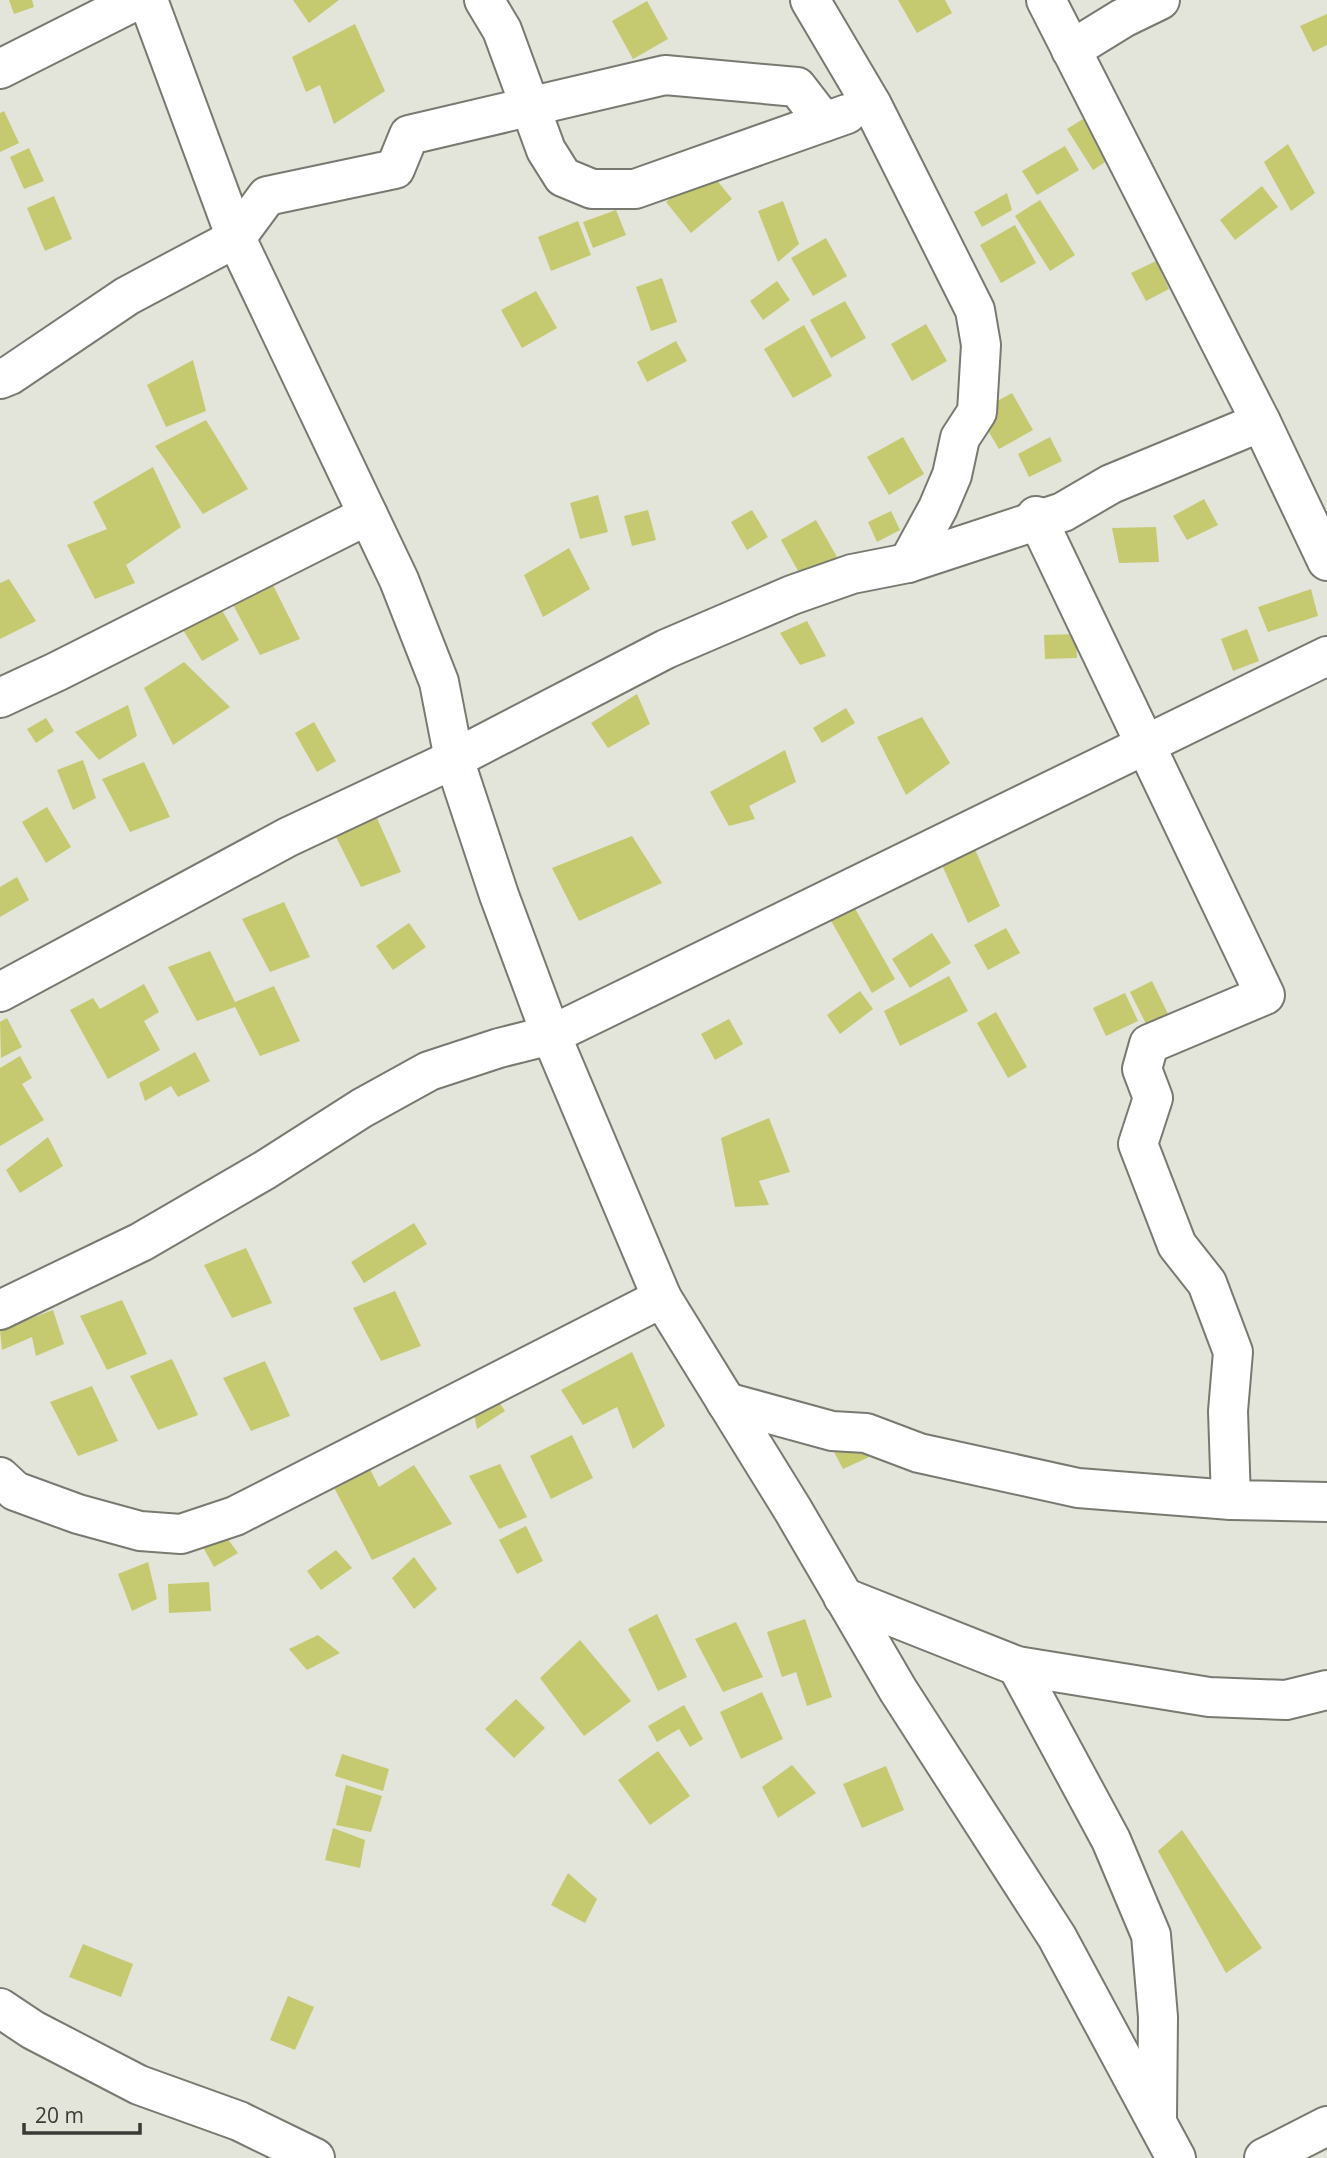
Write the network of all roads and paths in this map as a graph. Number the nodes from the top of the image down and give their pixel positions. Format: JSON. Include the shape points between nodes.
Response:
{"nodes":[{"id":1,"x":137,"y":0,"type":"edge"},
{"id":2,"x":148,"y":0,"type":"edge"},
{"id":3,"x":484,"y":0,"type":"edge"},
{"id":4,"x":810,"y":0,"type":"edge"},
{"id":5,"x":1046,"y":0,"type":"edge"},
{"id":6,"x":1160,"y":0,"type":"edge"},
{"id":7,"x":1071,"y":50,"type":"junction"},
{"id":8,"x":0,"y":69,"type":"edge"},
{"id":9,"x":872,"y":105,"type":"junction"},
{"id":10,"x":530,"y":107,"type":"junction"},
{"id":11,"x":824,"y":122,"type":"junction"},
{"id":12,"x":236,"y":238,"type":"junction"},
{"id":13,"x":0,"y":379,"type":"edge"},
{"id":14,"x":1261,"y":422,"type":"junction"},
{"id":15,"x":368,"y":515,"type":"junction"},
{"id":16,"x":1037,"y":519,"type":"junction"},
{"id":17,"x":1327,"y":561,"type":"edge"},
{"id":18,"x":908,"y":563,"type":"junction"},
{"id":19,"x":1327,"y":656,"type":"edge"},
{"id":20,"x":0,"y":698,"type":"edge"},
{"id":21,"x":1145,"y":744,"type":"junction"},
{"id":22,"x":454,"y":759,"type":"junction"},
{"id":23,"x":0,"y":992,"type":"edge"},
{"id":24,"x":551,"y":1035,"type":"junction"},
{"id":25,"x":662,"y":1298,"type":"junction"},
{"id":26,"x":0,"y":1310,"type":"edge"},
{"id":27,"x":726,"y":1402,"type":"junction"},
{"id":28,"x":0,"y":1477,"type":"edge"},
{"id":29,"x":1231,"y":1500,"type":"junction"},
{"id":30,"x":1327,"y":1502,"type":"edge"},
{"id":31,"x":843,"y":1597,"type":"junction"},
{"id":32,"x":1017,"y":1667,"type":"junction"},
{"id":33,"x":1327,"y":1690,"type":"edge"},
{"id":34,"x":0,"y":2008,"type":"edge"},
{"id":35,"x":1157,"y":2123,"type":"junction"},
{"id":36,"x":1327,"y":2126,"type":"edge"},
{"id":37,"x":315,"y":2158,"type":"edge"},
{"id":38,"x":1176,"y":2158,"type":"edge"},
{"id":39,"x":1265,"y":2158,"type":"edge"}],
"edges":[{"from":1,"to":8,"type":"street"},
{"from":2,"to":12,"type":"street"},
{"from":3,"to":10,"type":"street","via":[[502,30]]},
{"from":4,"to":9,"type":"street"},
{"from":5,"to":7,"type":"street"},
{"from":6,"to":7,"type":"street"},
{"from":7,"to":14,"type":"street"},
{"from":9,"to":11,"type":"street"},
{"from":9,"to":18,"type":"street","via":[[975,310],[981,345],[977,412],[960,438],[939,508]]},
{"from":10,"to":11,"type":"street","via":[[665,75],[797,87]]},
{"from":10,"to":11,"type":"street","via":[[546,150],[563,177],[593,189],[635,189]]},
{"from":10,"to":12,"type":"street","via":[[409,135],[395,169],[267,196]]},
{"from":12,"to":13,"type":"street","via":[[127,296]]},
{"from":12,"to":15,"type":"street"},
{"from":14,"to":16,"type":"street","via":[[1111,484],[1063,512]]},
{"from":14,"to":17,"type":"street"},
{"from":15,"to":20,"type":"street"},
{"from":15,"to":22,"type":"street","via":[[439,682]]},
{"from":16,"to":18,"type":"street"},
{"from":16,"to":21,"type":"street"},
{"from":18,"to":22,"type":"street","via":[[852,574],[792,595],[666,649]]},
{"from":19,"to":21,"type":"street"},
{"from":21,"to":24,"type":"street"},
{"from":21,"to":29,"type":"street","via":[[1265,995],[1149,1044],[1142,1069],[1153,1098],[1138,1144],[1177,1245],[1207,1283],[1233,1352],[1228,1411]]},
{"from":22,"to":23,"type":"street","via":[[288,837]]},
{"from":22,"to":24,"type":"street"},
{"from":24,"to":25,"type":"street"},
{"from":24,"to":26,"type":"street","via":[[429,1071],[141,1242]]},
{"from":25,"to":27,"type":"street"},
{"from":25,"to":28,"type":"street","via":[[235,1516],[181,1534],[140,1531],[78,1514],[15,1491]]},
{"from":27,"to":29,"type":"street","via":[[832,1431],[866,1433],[919,1453],[1078,1488]]},
{"from":27,"to":31,"type":"street"},
{"from":29,"to":30,"type":"street"},
{"from":31,"to":32,"type":"street"},
{"from":31,"to":35,"type":"street","via":[[1057,1937]]},
{"from":32,"to":33,"type":"street","via":[[1209,1697],[1286,1700]]},
{"from":32,"to":35,"type":"street","via":[[1111,1840],[1151,1935],[1158,2017]]},
{"from":34,"to":37,"type":"street","via":[[139,2085],[239,2121]]},
{"from":35,"to":38,"type":"street"},
{"from":36,"to":39,"type":"street"}]}
